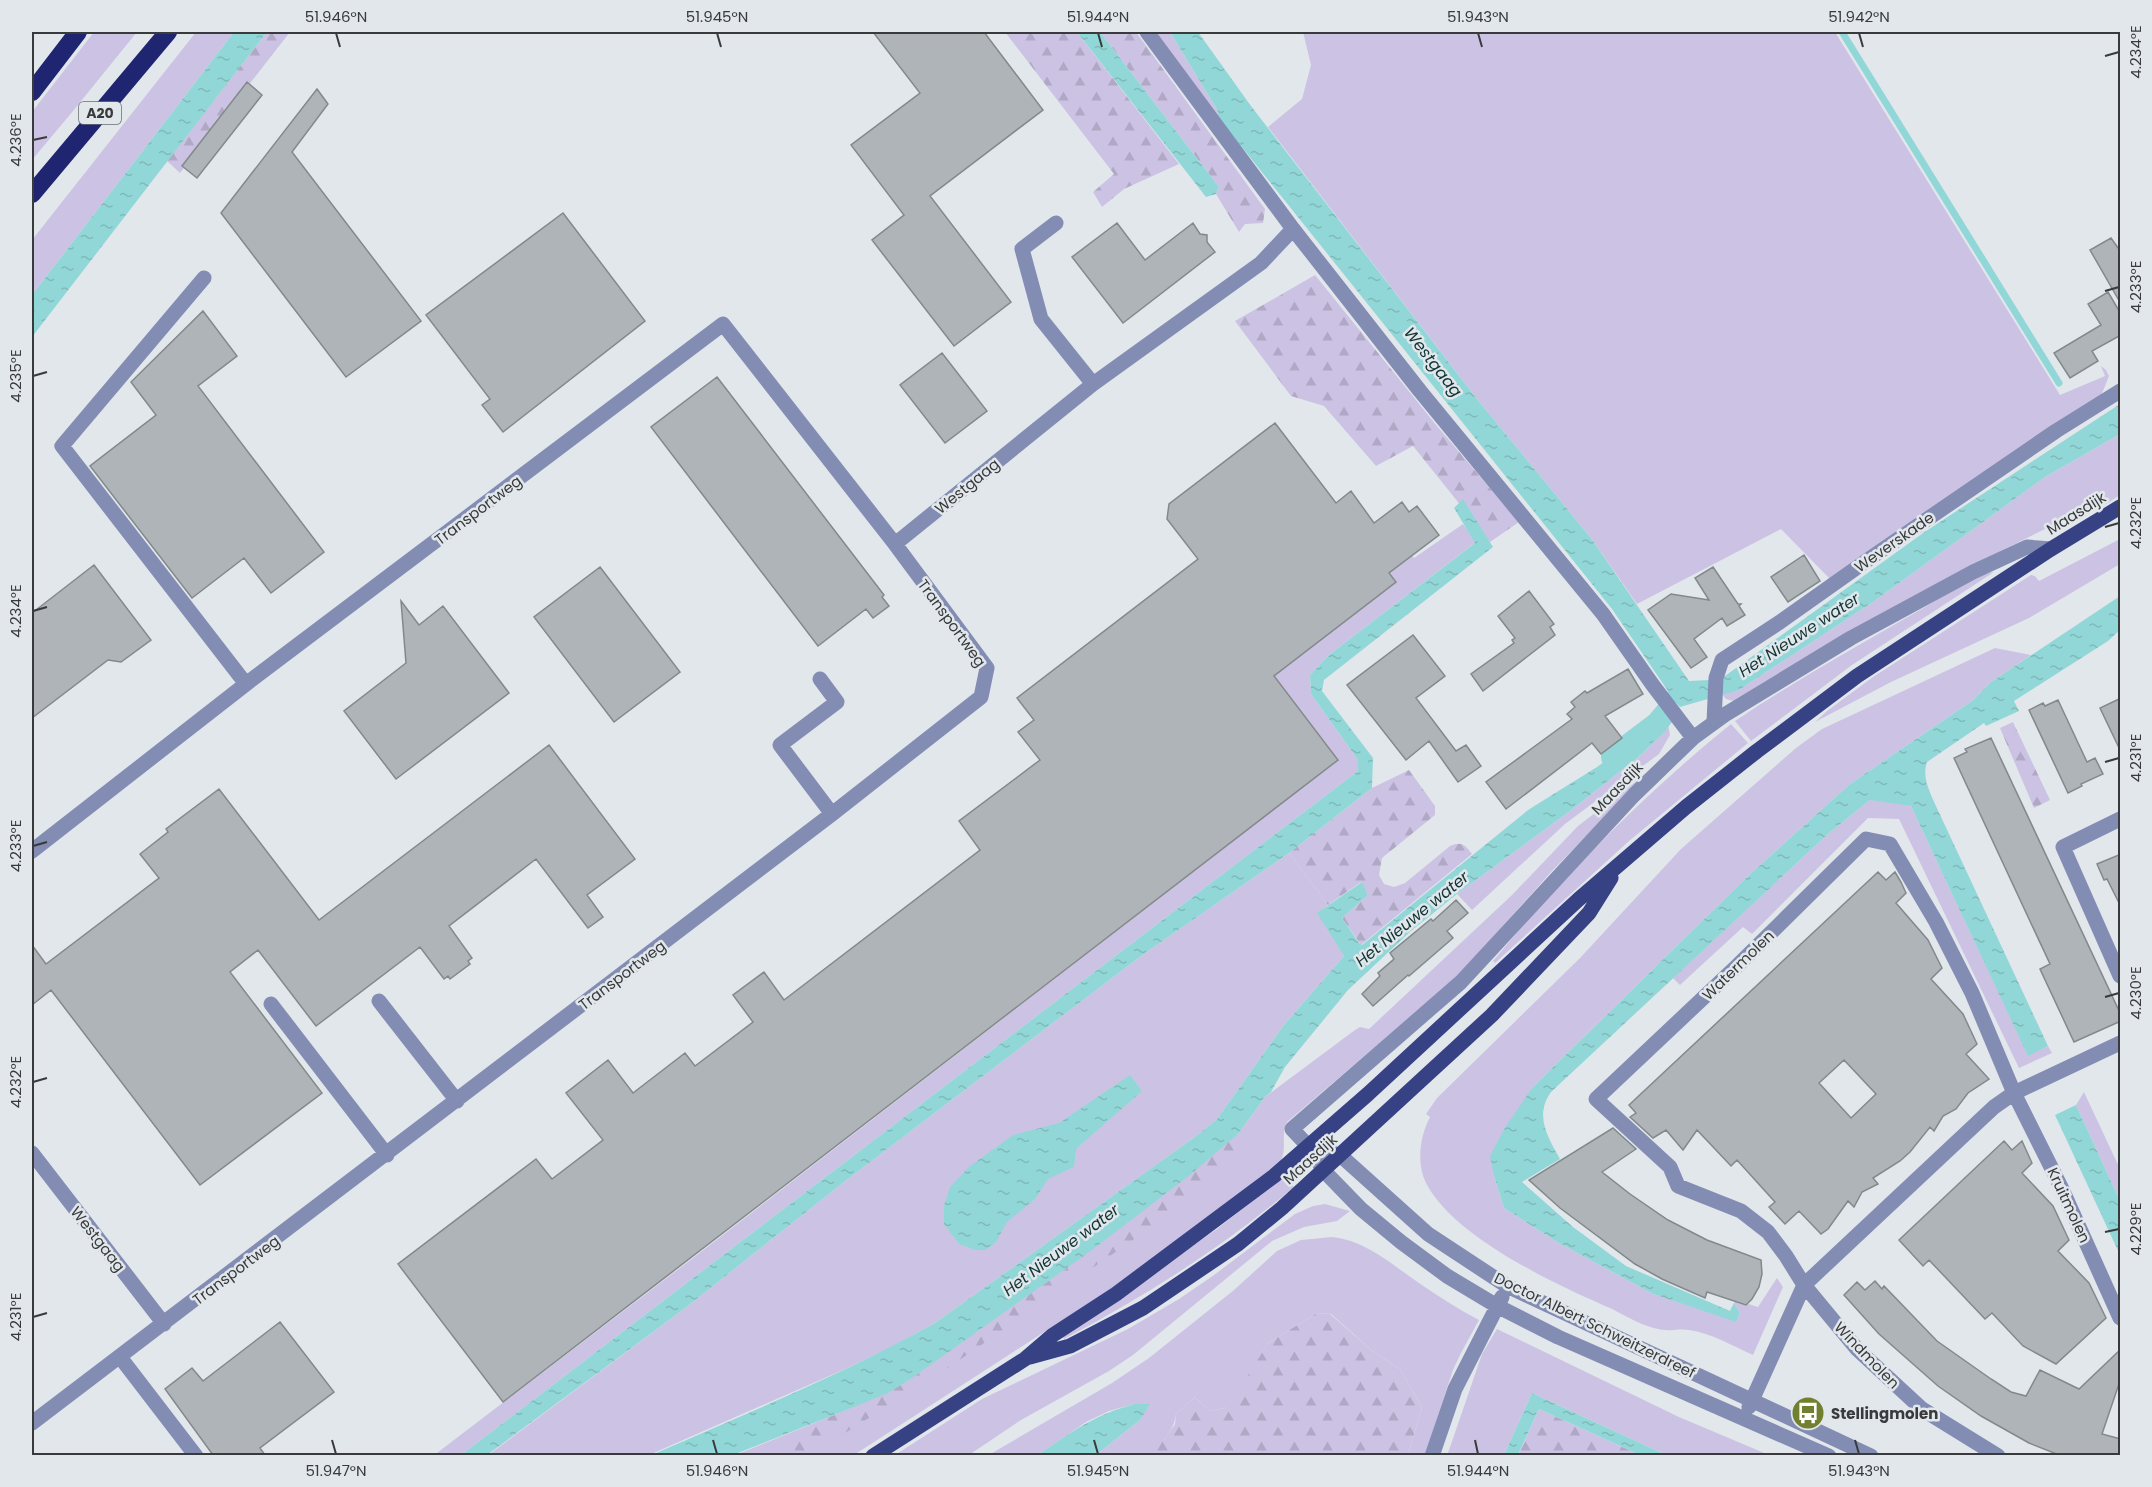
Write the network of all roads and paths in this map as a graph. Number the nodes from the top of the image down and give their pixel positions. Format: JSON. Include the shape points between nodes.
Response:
{"nodes":[{"id":1,"x":78,"y":32,"type":"edge"},
{"id":2,"x":168,"y":32,"type":"edge"},
{"id":3,"x":1147,"y":32,"type":"edge"},
{"id":4,"x":32,"y":92,"type":"edge"},
{"id":5,"x":32,"y":194,"type":"edge"},
{"id":6,"x":1056,"y":223,"type":"dead end"},
{"id":7,"x":1293,"y":229,"type":"junction"},
{"id":8,"x":204,"y":278,"type":"dead end"},
{"id":9,"x":1093,"y":384,"type":"junction"},
{"id":10,"x":2121,"y":391,"type":"edge"},
{"id":11,"x":2121,"y":507,"type":"edge"},
{"id":12,"x":895,"y":544,"type":"junction"},
{"id":13,"x":2050,"y":549,"type":"junction"},
{"id":14,"x":820,"y":679,"type":"dead end"},
{"id":15,"x":246,"y":684,"type":"junction"},
{"id":16,"x":1720,"y":718,"type":"junction"},
{"id":17,"x":1693,"y":738,"type":"junction"},
{"id":18,"x":832,"y":814,"type":"junction"},
{"id":19,"x":2121,"y":819,"type":"edge"},
{"id":20,"x":32,"y":851,"type":"edge"},
{"id":21,"x":1618,"y":867,"type":"junction"},
{"id":22,"x":2121,"y":976,"type":"edge"},
{"id":23,"x":380,"y":1001,"type":"dead end"},
{"id":24,"x":271,"y":1004,"type":"dead end"},
{"id":25,"x":2121,"y":1043,"type":"edge"},
{"id":26,"x":2014,"y":1093,"type":"junction"},
{"id":27,"x":456,"y":1101,"type":"junction"},
{"id":28,"x":1309,"y":1147,"type":"junction"},
{"id":29,"x":32,"y":1154,"type":"edge"},
{"id":30,"x":387,"y":1155,"type":"junction"},
{"id":31,"x":1341,"y":1155,"type":"junction"},
{"id":32,"x":1324,"y":1171,"type":"junction"},
{"id":33,"x":1804,"y":1285,"type":"junction"},
{"id":34,"x":1507,"y":1286,"type":"junction"},
{"id":35,"x":1497,"y":1306,"type":"junction"},
{"id":36,"x":2121,"y":1318,"type":"edge"},
{"id":37,"x":164,"y":1324,"type":"junction"},
{"id":38,"x":120,"y":1358,"type":"junction"},
{"id":39,"x":1025,"y":1359,"type":"junction"},
{"id":40,"x":1752,"y":1400,"type":"junction"},
{"id":41,"x":1744,"y":1417,"type":"junction"},
{"id":42,"x":32,"y":1424,"type":"edge"},
{"id":43,"x":196,"y":1455,"type":"edge"},
{"id":44,"x":873,"y":1455,"type":"edge"},
{"id":45,"x":1432,"y":1455,"type":"edge"},
{"id":46,"x":1829,"y":1455,"type":"edge"},
{"id":47,"x":1871,"y":1455,"type":"edge"},
{"id":48,"x":1998,"y":1455,"type":"edge"}],
"edges":[{"from":1,"to":4,"type":"highway"},
{"from":2,"to":5,"type":"highway","number":"A20"},
{"from":3,"to":7,"type":"street"},
{"from":6,"to":9,"type":"street","via":[[1022,249],[1041,319]]},
{"from":7,"to":9,"type":"street","name":"Westgaag","via":[[1261,263]]},
{"from":7,"to":17,"type":"street","via":[[1603,614]]},
{"from":8,"to":15,"type":"street","via":[[62,446]]},
{"from":9,"to":12,"type":"street","name":"Westgaag"},
{"from":10,"to":16,"type":"street","name":"Weverskade","via":[[2056,431],[1722,660],[1715,697]]},
{"from":11,"to":13,"type":"main road","name":"Maasdijk"},
{"from":12,"to":15,"type":"street","name":"Transportweg","via":[[723,324]]},
{"from":12,"to":18,"type":"street","name":"Transportweg","via":[[987,668],[981,697]]},
{"from":13,"to":16,"type":"street","name":"Maasdijk","via":[[2027,547],[1973,572],[1851,638]]},
{"from":13,"to":21,"type":"main road","name":"Maasdijk","via":[[1857,676],[1686,807]]},
{"from":14,"to":18,"type":"street","via":[[837,702],[780,745]]},
{"from":15,"to":20,"type":"street","name":"Transportweg"},
{"from":16,"to":17,"type":"street","name":"Maasdijk"},
{"from":17,"to":28,"type":"street","name":"Maasdijk","via":[[1634,795],[1461,982],[1292,1129]]},
{"from":18,"to":27,"type":"street","name":"Transportweg"},
{"from":19,"to":22,"type":"street","via":[[2063,847]]},
{"from":21,"to":28,"type":"main road","name":"Maasdijk"},
{"from":21,"to":31,"type":"main road","name":"Maasdijk","via":[[1588,913],[1492,1015]]},
{"from":23,"to":27,"type":"street"},
{"from":24,"to":30,"type":"street"},
{"from":25,"to":26,"type":"street"},
{"from":26,"to":33,"type":"street","via":[[1994,1107]]},
{"from":26,"to":33,"type":"street","name":"Watermolen","via":[[1972,993],[1936,922],[1890,844],[1866,839],[1596,1099],[1670,1167],[1678,1186],[1741,1211],[1768,1232]]},
{"from":26,"to":36,"type":"street","name":"Kruitmolen"},
{"from":27,"to":30,"type":"street","name":"Transportweg"},
{"from":28,"to":31,"type":"street","name":"Doctor Albert Schweitzerdreef"},
{"from":28,"to":32,"type":"street","name":"Doctor Albert Schweitzerdreef"},
{"from":28,"to":39,"type":"main road","name":"Maasdijk","via":[[1191,1239],[1053,1335]]},
{"from":29,"to":37,"type":"street","name":"Westgaag"},
{"from":30,"to":37,"type":"street","name":"Transportweg"},
{"from":31,"to":32,"type":"main road","name":"Maasdijk"},
{"from":31,"to":34,"type":"street","name":"Doctor Albert Schweitzerdreef","via":[[1428,1234]]},
{"from":32,"to":35,"type":"street","name":"Doctor Albert Schweitzerdreef","via":[[1401,1242]]},
{"from":32,"to":39,"type":"main road","name":"Maasdijk","via":[[1238,1244],[1143,1308],[1070,1346]]},
{"from":33,"to":40,"type":"street"},
{"from":33,"to":48,"type":"street","name":"Windmolen","via":[[1857,1349],[1922,1409]]},
{"from":34,"to":35,"type":"street"},
{"from":34,"to":40,"type":"street","name":"Doctor Albert Schweitzerdreef"},
{"from":35,"to":41,"type":"street","name":"Doctor Albert Schweitzerdreef"},
{"from":35,"to":45,"type":"street","via":[[1455,1389]]},
{"from":37,"to":38,"type":"street","name":"Transportweg"},
{"from":38,"to":42,"type":"street","name":"Transportweg"},
{"from":38,"to":43,"type":"street"},
{"from":39,"to":44,"type":"main road","name":"Maasdijk"},
{"from":40,"to":41,"type":"street"},
{"from":40,"to":47,"type":"street","name":"Doctor Albert Schweitzerdreef"},
{"from":41,"to":46,"type":"street","name":"Doctor Albert Schweitzerdreef"}]}
